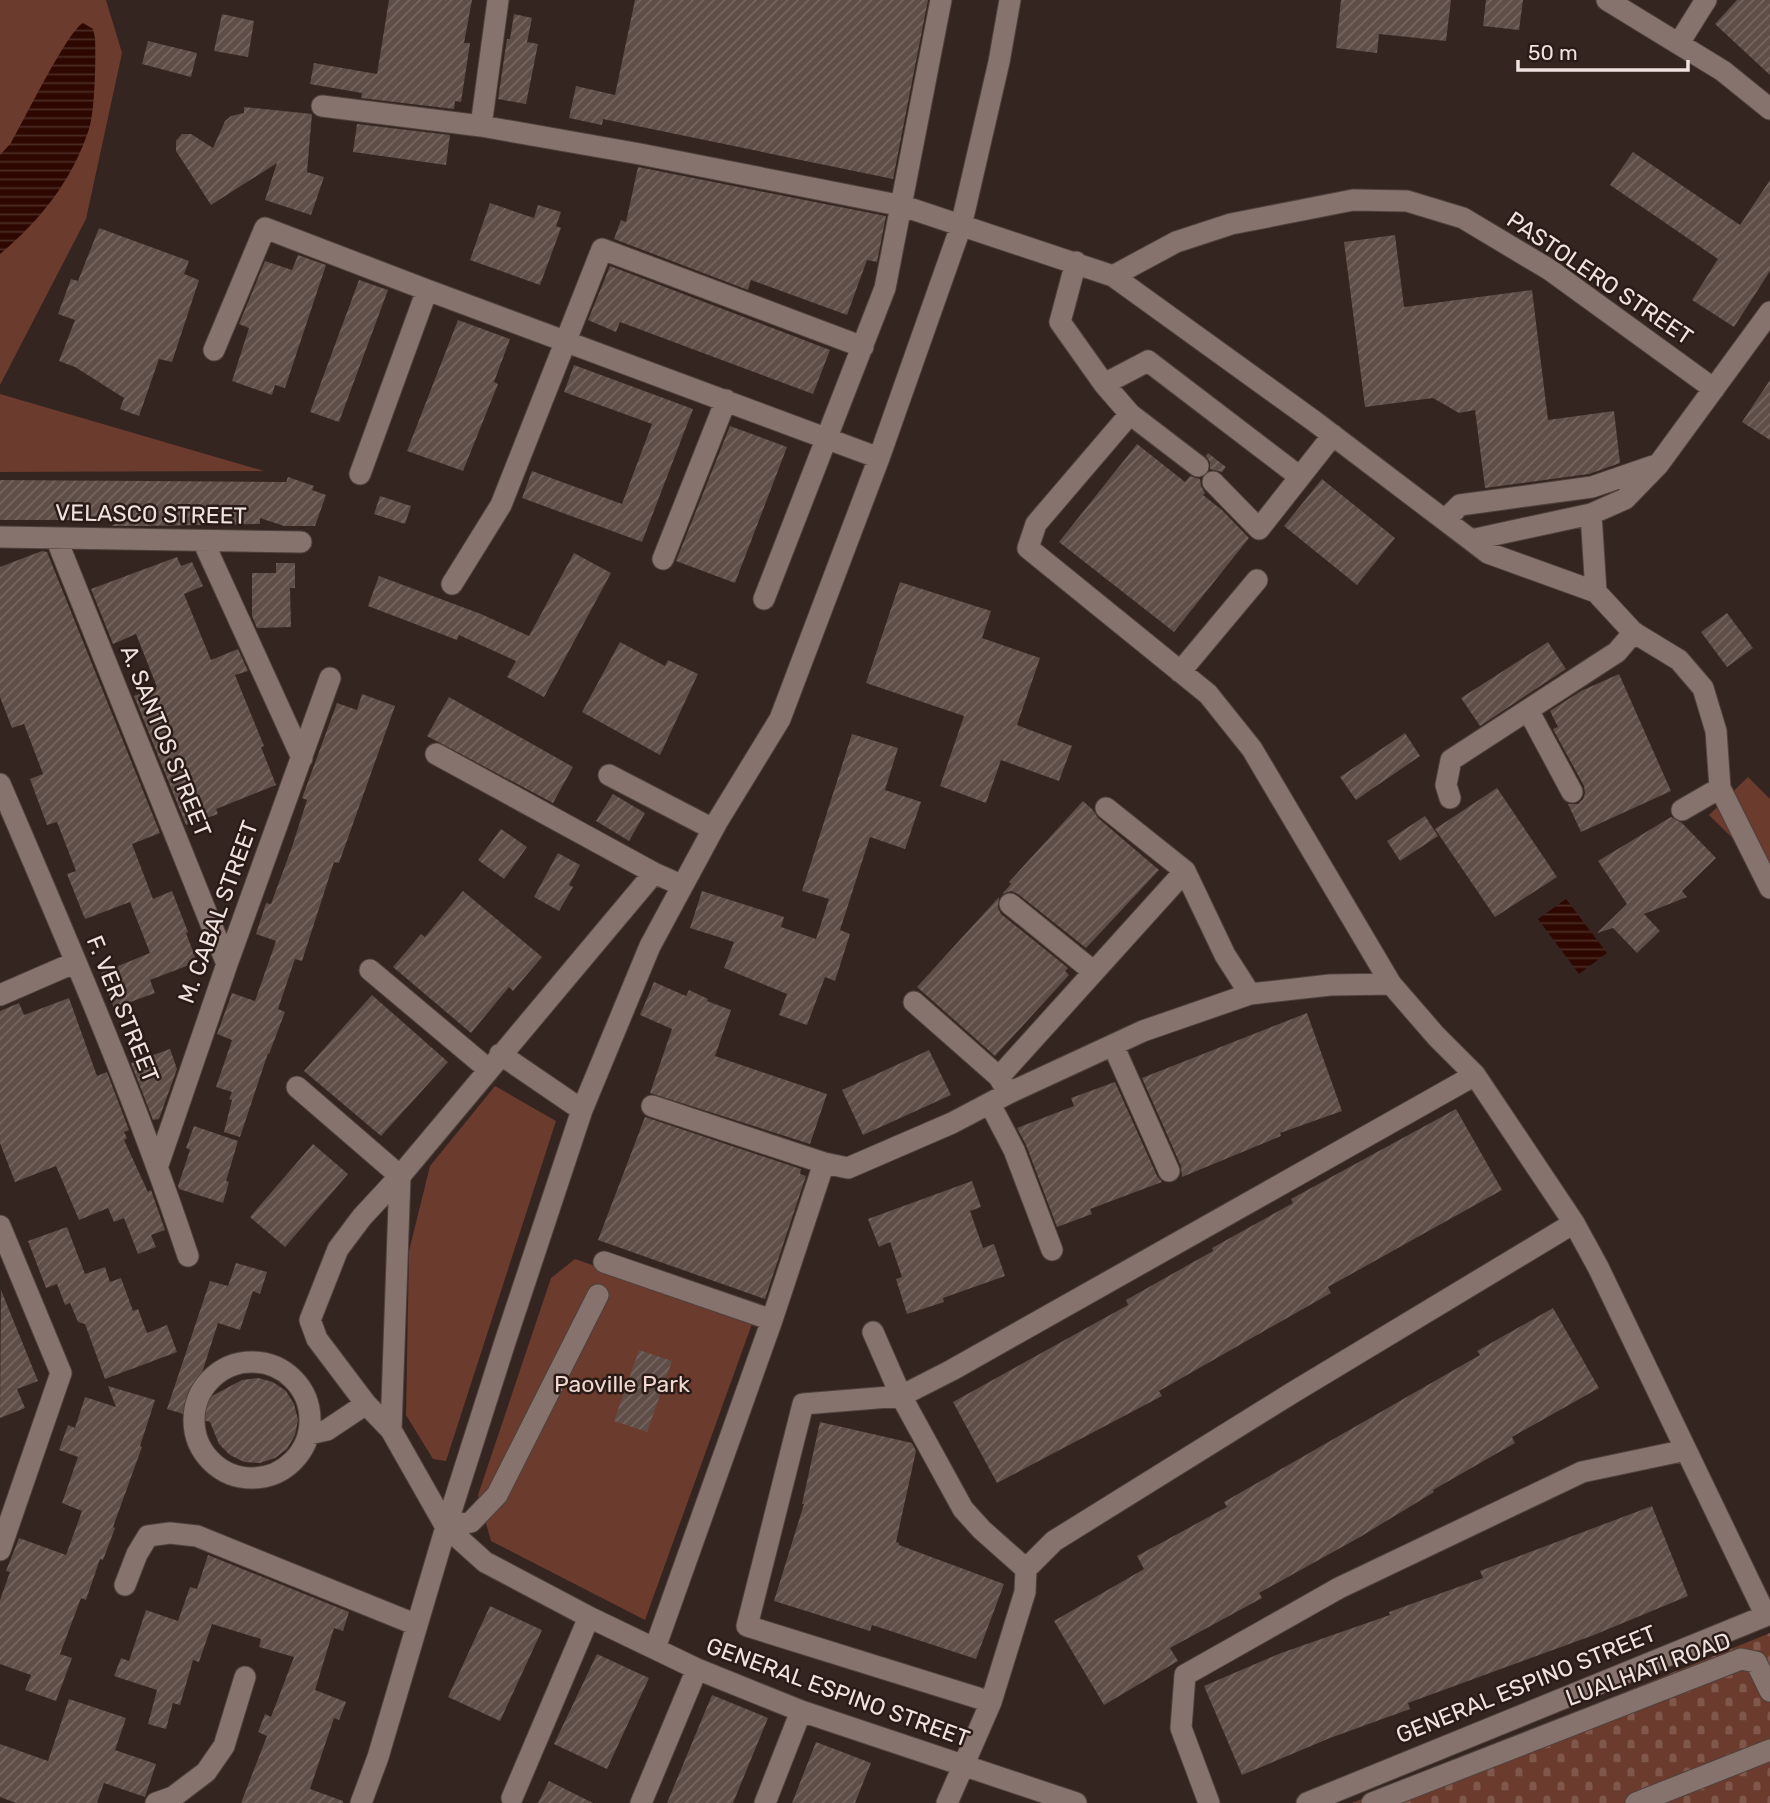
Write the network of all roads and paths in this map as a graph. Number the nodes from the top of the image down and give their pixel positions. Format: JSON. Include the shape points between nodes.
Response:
{"nodes":[{"id":1,"x":498,"y":0,"type":"edge"},
{"id":2,"x":942,"y":0,"type":"edge"},
{"id":3,"x":1010,"y":0,"type":"edge"},
{"id":4,"x":1606,"y":0,"type":"edge"},
{"id":5,"x":1706,"y":0,"type":"edge"},
{"id":6,"x":1679,"y":43,"type":"junction"},
{"id":7,"x":322,"y":106,"type":"dead end"},
{"id":8,"x":1770,"y":109,"type":"edge"},
{"id":9,"x":481,"y":126,"type":"junction"},
{"id":10,"x":903,"y":206,"type":"junction"},
{"id":11,"x":961,"y":226,"type":"junction"},
{"id":12,"x":1076,"y":262,"type":"junction"},
{"id":13,"x":1113,"y":275,"type":"junction"},
{"id":14,"x":427,"y":290,"type":"junction"},
{"id":15,"x":1770,"y":312,"type":"edge"},
{"id":16,"x":567,"y":342,"type":"junction"},
{"id":17,"x":863,"y":347,"type":"junction"},
{"id":18,"x":214,"y":350,"type":"dead end"},
{"id":19,"x":1104,"y":384,"type":"junction"},
{"id":20,"x":1714,"y":389,"type":"junction"},
{"id":21,"x":726,"y":400,"type":"junction"},
{"id":22,"x":1130,"y":414,"type":"junction"},
{"id":23,"x":1333,"y":435,"type":"junction"},
{"id":24,"x":827,"y":440,"type":"junction"},
{"id":25,"x":879,"y":458,"type":"junction"},
{"id":26,"x":1658,"y":465,"type":"junction"},
{"id":27,"x":1198,"y":466,"type":"dead end"},
{"id":28,"x":360,"y":474,"type":"dead end"},
{"id":29,"x":1300,"y":477,"type":"junction"},
{"id":30,"x":1213,"y":482,"type":"dead end"},
{"id":31,"x":1591,"y":514,"type":"junction"},
{"id":32,"x":1445,"y":520,"type":"junction"},
{"id":33,"x":0,"y":537,"type":"edge"},
{"id":34,"x":57,"y":538,"type":"junction"},
{"id":35,"x":1471,"y":540,"type":"junction"},
{"id":36,"x":203,"y":541,"type":"junction"},
{"id":37,"x":301,"y":542,"type":"dead end"},
{"id":38,"x":663,"y":559,"type":"dead end"},
{"id":39,"x":1256,"y":580,"type":"dead end"},
{"id":40,"x":452,"y":584,"type":"dead end"},
{"id":41,"x":1596,"y":592,"type":"junction"},
{"id":42,"x":764,"y":599,"type":"dead end"},
{"id":43,"x":1634,"y":632,"type":"junction"},
{"id":44,"x":1180,"y":672,"type":"junction"},
{"id":45,"x":330,"y":678,"type":"dead end"},
{"id":46,"x":1528,"y":710,"type":"junction"},
{"id":47,"x":436,"y":754,"type":"dead end"},
{"id":48,"x":302,"y":758,"type":"junction"},
{"id":49,"x":608,"y":775,"type":"dead end"},
{"id":50,"x":0,"y":785,"type":"edge"},
{"id":51,"x":1720,"y":788,"type":"junction"},
{"id":52,"x":1572,"y":792,"type":"dead end"},
{"id":53,"x":1450,"y":798,"type":"dead end"},
{"id":54,"x":1106,"y":808,"type":"dead end"},
{"id":55,"x":1682,"y":810,"type":"dead end"},
{"id":56,"x":713,"y":829,"type":"junction"},
{"id":57,"x":1185,"y":872,"type":"junction"},
{"id":58,"x":654,"y":873,"type":"junction"},
{"id":59,"x":681,"y":885,"type":"junction"},
{"id":60,"x":1770,"y":888,"type":"edge"},
{"id":61,"x":1010,"y":904,"type":"dead end"},
{"id":62,"x":76,"y":962,"type":"junction"},
{"id":63,"x":227,"y":964,"type":"junction"},
{"id":64,"x":370,"y":970,"type":"dead end"},
{"id":65,"x":1094,"y":972,"type":"junction"},
{"id":66,"x":1391,"y":985,"type":"junction"},
{"id":67,"x":1250,"y":994,"type":"junction"},
{"id":68,"x":0,"y":995,"type":"edge"},
{"id":69,"x":915,"y":1002,"type":"dead end"},
{"id":70,"x":1113,"y":1045,"type":"junction"},
{"id":71,"x":494,"y":1062,"type":"junction"},
{"id":72,"x":1475,"y":1075,"type":"junction"},
{"id":73,"x":297,"y":1087,"type":"dead end"},
{"id":74,"x":999,"y":1091,"type":"junction"},
{"id":75,"x":652,"y":1106,"type":"dead end"},
{"id":76,"x":582,"y":1110,"type":"junction"},
{"id":77,"x":824,"y":1163,"type":"junction"},
{"id":78,"x":158,"y":1165,"type":"junction"},
{"id":79,"x":1169,"y":1171,"type":"dead end"},
{"id":80,"x":400,"y":1176,"type":"junction"},
{"id":81,"x":1574,"y":1223,"type":"junction"},
{"id":82,"x":0,"y":1226,"type":"edge"},
{"id":83,"x":1052,"y":1250,"type":"dead end"},
{"id":84,"x":188,"y":1256,"type":"dead end"},
{"id":85,"x":604,"y":1262,"type":"dead end"},
{"id":86,"x":598,"y":1295,"type":"dead end"},
{"id":87,"x":772,"y":1320,"type":"junction"},
{"id":88,"x":873,"y":1332,"type":"dead end"},
{"id":89,"x":901,"y":1396,"type":"junction"},
{"id":90,"x":366,"y":1405,"type":"junction"},
{"id":91,"x":391,"y":1430,"type":"junction"},
{"id":92,"x":309,"y":1434,"type":"junction"},
{"id":93,"x":1686,"y":1450,"type":"junction"},
{"id":94,"x":446,"y":1527,"type":"junction"},
{"id":95,"x":0,"y":1550,"type":"edge"},
{"id":96,"x":1026,"y":1569,"type":"junction"},
{"id":97,"x":125,"y":1585,"type":"dead end"},
{"id":98,"x":1767,"y":1614,"type":"edge"},
{"id":99,"x":589,"y":1617,"type":"junction"},
{"id":100,"x":417,"y":1625,"type":"junction"},
{"id":101,"x":655,"y":1648,"type":"junction"},
{"id":102,"x":697,"y":1669,"type":"junction"},
{"id":103,"x":245,"y":1677,"type":"dead end"},
{"id":104,"x":1770,"y":1691,"type":"edge"},
{"id":105,"x":991,"y":1702,"type":"junction"},
{"id":106,"x":801,"y":1711,"type":"junction"},
{"id":107,"x":1770,"y":1750,"type":"edge"},
{"id":108,"x":964,"y":1767,"type":"junction"},
{"id":109,"x":512,"y":1798,"type":"dead end"},
{"id":110,"x":156,"y":1803,"type":"edge"},
{"id":111,"x":361,"y":1803,"type":"edge"},
{"id":112,"x":641,"y":1803,"type":"edge"},
{"id":113,"x":765,"y":1803,"type":"edge"},
{"id":114,"x":947,"y":1803,"type":"edge"},
{"id":115,"x":1076,"y":1803,"type":"edge"},
{"id":116,"x":1209,"y":1803,"type":"edge"},
{"id":117,"x":1307,"y":1803,"type":"edge"},
{"id":118,"x":1373,"y":1803,"type":"edge"},
{"id":119,"x":1636,"y":1803,"type":"edge"}],
"edges":[{"from":1,"to":9,"type":"street"},
{"from":2,"to":10,"type":"street"},
{"from":3,"to":11,"type":"street"},
{"from":4,"to":6,"type":"street"},
{"from":5,"to":6,"type":"street"},
{"from":6,"to":8,"type":"street"},
{"from":7,"to":9,"type":"street"},
{"from":9,"to":10,"type":"street"},
{"from":10,"to":11,"type":"street"},
{"from":10,"to":17,"type":"street","via":[[885,288]]},
{"from":11,"to":12,"type":"street"},
{"from":11,"to":25,"type":"street"},
{"from":12,"to":13,"type":"street"},
{"from":12,"to":19,"type":"street","via":[[1060,322]]},
{"from":13,"to":20,"type":"street","name":"PASTOLERO STREET","via":[[1176,242],[1231,224],[1353,200],[1407,201],[1462,218],[1550,270]]},
{"from":13,"to":23,"type":"street"},
{"from":14,"to":16,"type":"street"},
{"from":14,"to":18,"type":"street","via":[[265,228]]},
{"from":14,"to":28,"type":"street"},
{"from":15,"to":20,"type":"street"},
{"from":16,"to":17,"type":"street","via":[[602,249]]},
{"from":16,"to":21,"type":"street"},
{"from":16,"to":40,"type":"street","via":[[501,505]]},
{"from":17,"to":24,"type":"street"},
{"from":19,"to":22,"type":"street"},
{"from":19,"to":29,"type":"street","via":[[1148,361]]},
{"from":20,"to":26,"type":"street"},
{"from":21,"to":24,"type":"street"},
{"from":21,"to":38,"type":"street"},
{"from":22,"to":27,"type":"street"},
{"from":22,"to":44,"type":"street","via":[[1036,524],[1028,548]]},
{"from":23,"to":29,"type":"street"},
{"from":23,"to":32,"type":"street"},
{"from":24,"to":25,"type":"street"},
{"from":24,"to":42,"type":"street"},
{"from":25,"to":56,"type":"street","via":[[780,719]]},
{"from":26,"to":31,"type":"street","via":[[1625,499]]},
{"from":26,"to":32,"type":"street","via":[[1592,487],[1460,505]]},
{"from":29,"to":30,"type":"street","via":[[1259,529]]},
{"from":31,"to":35,"type":"street"},
{"from":31,"to":41,"type":"street"},
{"from":32,"to":35,"type":"street"},
{"from":33,"to":34,"type":"street","name":"VELASCO STREET"},
{"from":34,"to":36,"type":"street","name":"VELASCO STREET"},
{"from":34,"to":63,"type":"street","name":"A. SANTOS STREET"},
{"from":35,"to":41,"type":"street","via":[[1488,553]]},
{"from":36,"to":37,"type":"street","name":"VELASCO STREET"},
{"from":36,"to":48,"type":"street"},
{"from":39,"to":44,"type":"street"},
{"from":41,"to":43,"type":"street"},
{"from":43,"to":46,"type":"street","via":[[1617,652]]},
{"from":43,"to":51,"type":"street","via":[[1679,660],[1703,688],[1716,732]]},
{"from":44,"to":66,"type":"street","via":[[1208,694],[1252,749]]},
{"from":45,"to":48,"type":"street","name":"M. CABAL STREET"},
{"from":46,"to":52,"type":"street"},
{"from":46,"to":53,"type":"street","via":[[1451,760],[1446,785]]},
{"from":47,"to":58,"type":"street"},
{"from":48,"to":63,"type":"street","name":"M. CABAL STREET"},
{"from":49,"to":56,"type":"street"},
{"from":50,"to":62,"type":"street","name":"F. VER STREET"},
{"from":51,"to":55,"type":"street"},
{"from":51,"to":60,"type":"street"},
{"from":54,"to":57,"type":"street"},
{"from":56,"to":59,"type":"street"},
{"from":57,"to":65,"type":"street"},
{"from":57,"to":67,"type":"street","via":[[1225,955]]},
{"from":58,"to":59,"type":"street"},
{"from":58,"to":71,"type":"street"},
{"from":59,"to":76,"type":"street","via":[[650,946]]},
{"from":61,"to":65,"type":"street"},
{"from":62,"to":68,"type":"street"},
{"from":62,"to":78,"type":"street","name":"F. VER STREET"},
{"from":63,"to":78,"type":"street","name":"M. CABAL STREET"},
{"from":64,"to":71,"type":"street"},
{"from":65,"to":74,"type":"street"},
{"from":66,"to":67,"type":"street","via":[[1330,985]]},
{"from":66,"to":72,"type":"street"},
{"from":67,"to":70,"type":"street"},
{"from":69,"to":74,"type":"street"},
{"from":70,"to":74,"type":"street"},
{"from":70,"to":79,"type":"street"},
{"from":71,"to":76,"type":"street"},
{"from":71,"to":80,"type":"street"},
{"from":72,"to":81,"type":"street"},
{"from":72,"to":89,"type":"street"},
{"from":73,"to":80,"type":"street"},
{"from":74,"to":77,"type":"street","via":[[952,1123],[848,1168]]},
{"from":74,"to":83,"type":"street","via":[[1014,1150]]},
{"from":75,"to":77,"type":"street"},
{"from":76,"to":94,"type":"street"},
{"from":77,"to":87,"type":"street"},
{"from":78,"to":84,"type":"street","name":"F. VER STREET"},
{"from":80,"to":90,"type":"street","name":"GENERAL ESPINO STREET","via":[[338,1249],[310,1320],[317,1339]]},
{"from":80,"to":91,"type":"street"},
{"from":81,"to":93,"type":"street"},
{"from":81,"to":96,"type":"street","via":[[1054,1541]]},
{"from":82,"to":95,"type":"street","via":[[61,1373]]},
{"from":85,"to":87,"type":"street"},
{"from":86,"to":94,"type":"street","via":[[497,1495],[471,1522]]},
{"from":87,"to":101,"type":"street"},
{"from":88,"to":89,"type":"street"},
{"from":89,"to":96,"type":"street","via":[[963,1509]]},
{"from":89,"to":105,"type":"street","via":[[803,1405],[747,1626]]},
{"from":90,"to":91,"type":"street","name":"GENERAL ESPINO STREET"},
{"from":90,"to":92,"type":"street","via":[[327,1430]]},
{"from":91,"to":94,"type":"street","name":"GENERAL ESPINO STREET"},
{"from":92,"to":92,"type":"street","via":[[311,1420],[304,1393],[285,1372],[259,1363],[219,1373],[195,1407],[201,1448],[232,1475],[274,1475],[296,1458]]},
{"from":93,"to":98,"type":"street"},
{"from":93,"to":116,"type":"street","via":[[1582,1472],[1339,1588],[1185,1675],[1181,1728]]},
{"from":94,"to":99,"type":"street","name":"GENERAL ESPINO STREET","via":[[485,1562]]},
{"from":94,"to":100,"type":"street"},
{"from":96,"to":105,"type":"street","via":[[1025,1592]]},
{"from":97,"to":100,"type":"street","via":[[148,1536],[170,1532],[197,1536]]},
{"from":98,"to":117,"type":"street","name":"GENERAL ESPINO STREET"},
{"from":99,"to":101,"type":"street","name":"GENERAL ESPINO STREET"},
{"from":99,"to":109,"type":"street"},
{"from":100,"to":111,"type":"street"},
{"from":101,"to":102,"type":"street","name":"GENERAL ESPINO STREET"},
{"from":102,"to":106,"type":"street","name":"GENERAL ESPINO STREET"},
{"from":102,"to":112,"type":"street"},
{"from":103,"to":110,"type":"street","via":[[224,1745],[206,1772],[173,1797]]},
{"from":104,"to":118,"type":"street","name":"LUALHATI ROAD","via":[[1756,1662],[1741,1659]]},
{"from":105,"to":108,"type":"street"},
{"from":106,"to":108,"type":"street","name":"GENERAL ESPINO STREET"},
{"from":106,"to":113,"type":"street"},
{"from":107,"to":119,"type":"street"},
{"from":108,"to":114,"type":"street"},
{"from":108,"to":115,"type":"street","name":"GENERAL ESPINO STREET"}]}
